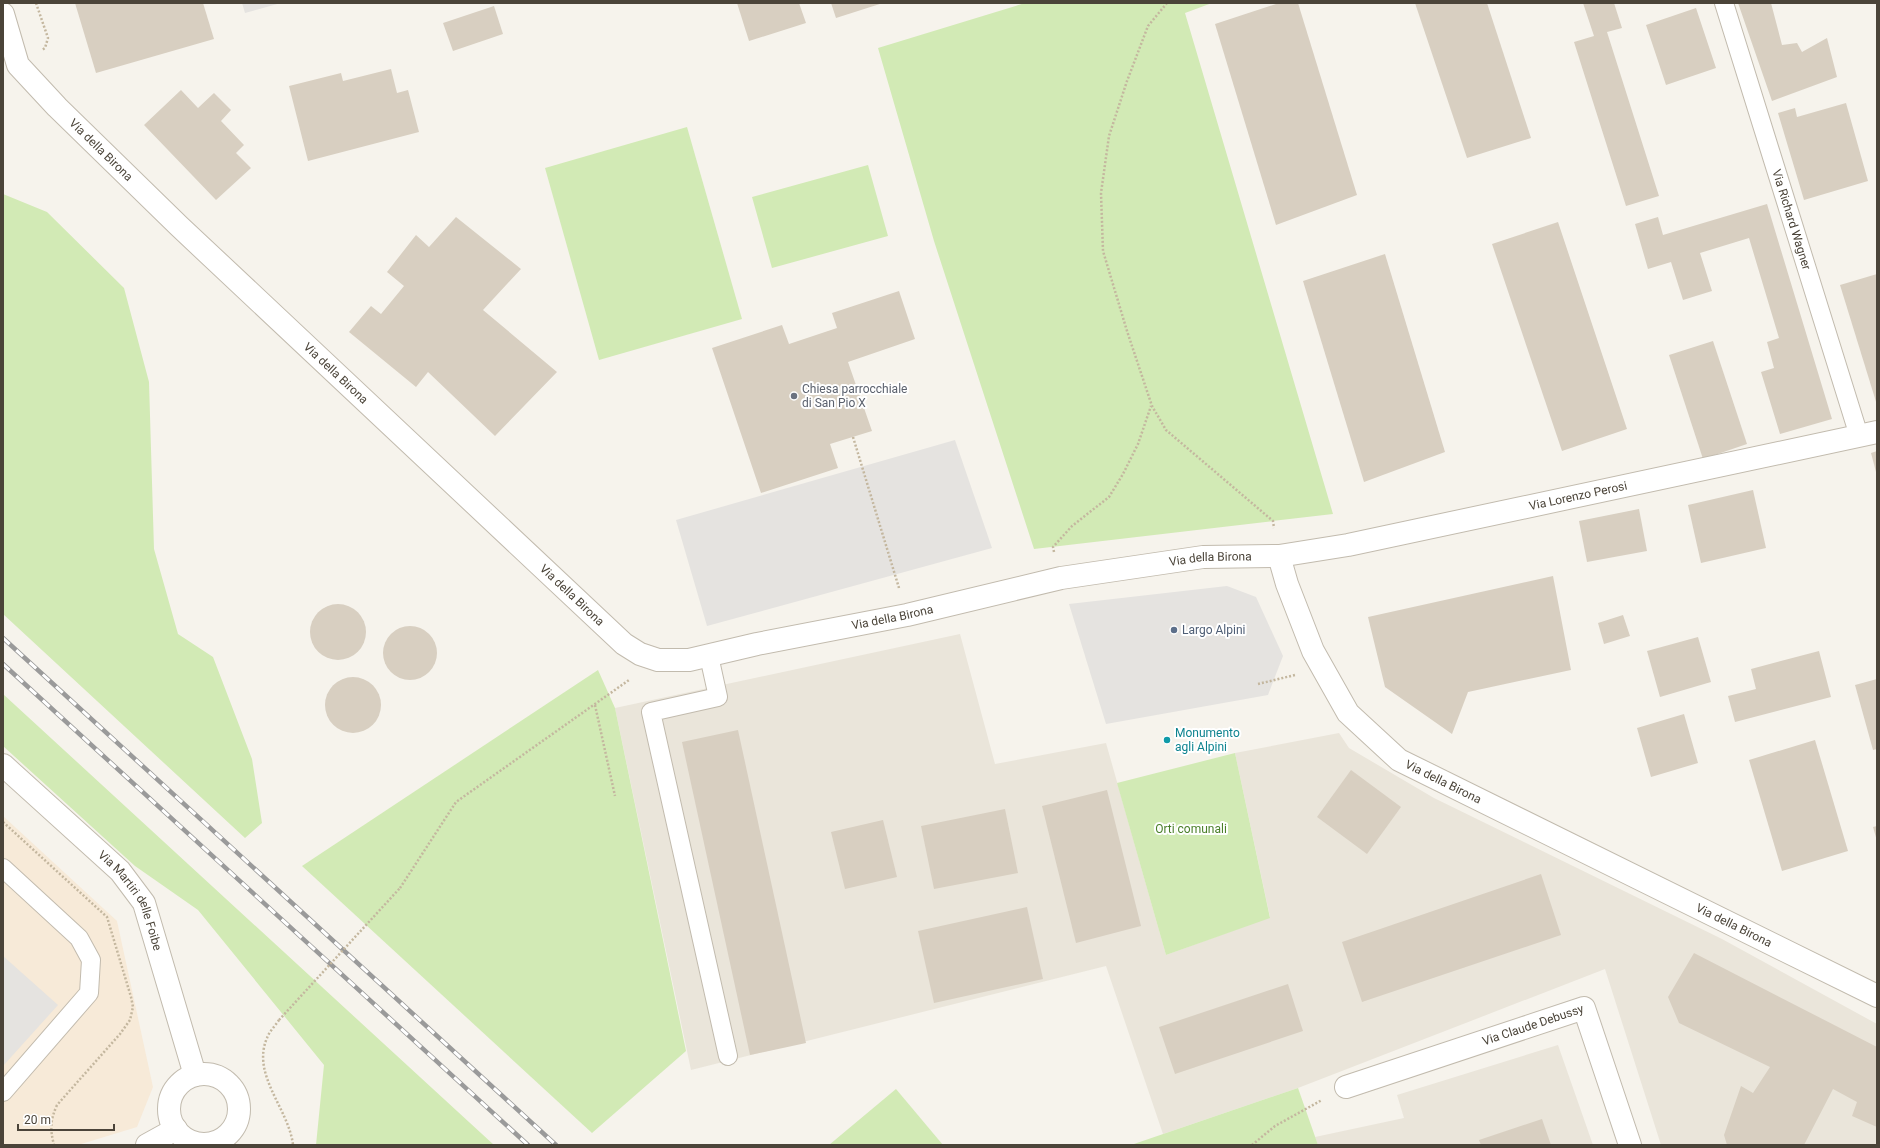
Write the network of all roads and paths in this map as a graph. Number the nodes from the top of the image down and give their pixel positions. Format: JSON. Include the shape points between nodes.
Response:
{"nodes":[{"id":1,"x":36,"y":3,"type":"edge"},
{"id":2,"x":1167,"y":3,"type":"edge"},
{"id":3,"x":1724,"y":3,"type":"edge"},
{"id":4,"x":3,"y":14,"type":"edge"},
{"id":5,"x":38,"y":52,"type":"dead end"},
{"id":6,"x":1152,"y":406,"type":"junction"},
{"id":7,"x":1868,"y":434,"type":"edge"},
{"id":8,"x":853,"y":437,"type":"dead end"},
{"id":9,"x":1279,"y":556,"type":"junction"},
{"id":10,"x":1061,"y":578,"type":"junction"},
{"id":11,"x":908,"y":615,"type":"junction"},
{"id":12,"x":709,"y":656,"type":"junction"},
{"id":13,"x":1324,"y":668,"type":"junction"},
{"id":14,"x":631,"y":678,"type":"dead end"},
{"id":15,"x":1258,"y":684,"type":"dead end"},
{"id":16,"x":595,"y":705,"type":"junction"},
{"id":17,"x":3,"y":765,"type":"edge"},
{"id":18,"x":615,"y":796,"type":"dead end"},
{"id":19,"x":3,"y":868,"type":"edge"},
{"id":20,"x":1877,"y":996,"type":"edge"},
{"id":21,"x":728,"y":1056,"type":"dead end"},
{"id":22,"x":195,"y":1076,"type":"junction"},
{"id":23,"x":1346,"y":1087,"type":"joint"},
{"id":24,"x":3,"y":1092,"type":"edge"},
{"id":25,"x":176,"y":1129,"type":"junction"},
{"id":26,"x":147,"y":1145,"type":"edge"},
{"id":27,"x":293,"y":1145,"type":"edge"},
{"id":28,"x":1252,"y":1145,"type":"edge"},
{"id":29,"x":1630,"y":1145,"type":"edge"}],
"edges":[{"from":1,"to":5,"type":"path","via":[[48,38],[45,48]]},
{"from":2,"to":6,"type":"path","via":[[1148,26],[1126,81],[1109,136],[1102,193],[1103,251],[1126,331]]},
{"from":3,"to":7,"type":"lane","name":"Via Richard Wagner"},
{"from":4,"to":12,"type":"street","name":"Via della Birona","via":[[18,65],[101,151],[624,644],[640,654],[658,660],[689,660]]},
{"from":6,"to":9,"type":"path","via":[[1166,430],[1273,521]]},
{"from":6,"to":10,"type":"path","via":[[1138,444],[1109,497],[1072,526],[1053,547]]},
{"from":7,"to":9,"type":"street","name":"Via Lorenzo Perosi","via":[[1348,545]]},
{"from":8,"to":11,"type":"path"},
{"from":9,"to":10,"type":"street","name":"Via della Birona","via":[[1203,557]]},
{"from":9,"to":13,"type":"street","name":"Via della Birona","via":[[1313,651]]},
{"from":10,"to":11,"type":"street","name":"Via della Birona"},
{"from":11,"to":12,"type":"street","name":"Via della Birona","via":[[756,644]]},
{"from":12,"to":21,"type":"lane","via":[[718,697],[651,712]]},
{"from":13,"to":15,"type":"path"},
{"from":13,"to":20,"type":"street","name":"Via della Birona","via":[[1348,713],[1399,760]]},
{"from":14,"to":16,"type":"path"},
{"from":16,"to":18,"type":"path"},
{"from":16,"to":27,"type":"path","bridge":true,"via":[[456,802],[400,888],[279,1020],[267,1037],[262,1055],[266,1075],[292,1132]]},
{"from":17,"to":22,"type":"street","name":"Via Martiri delle Foibe","via":[[120,871],[144,903]]},
{"from":19,"to":24,"type":"lane","via":[[79,938],[91,960],[89,993]]},
{"from":22,"to":25,"type":"street","via":[[180,1084],[173,1092],[169,1114]]},
{"from":22,"to":25,"type":"street","via":[[211,1075],[222,1079],[230,1086],[239,1106],[238,1118],[233,1129],[214,1142],[202,1144],[190,1141]]},
{"from":23,"to":28,"type":"path","via":[[1275,1126]]},
{"from":23,"to":29,"type":"street","name":"Via Claude Debussy","via":[[1584,1008]]},
{"from":25,"to":26,"type":"street"}]}
